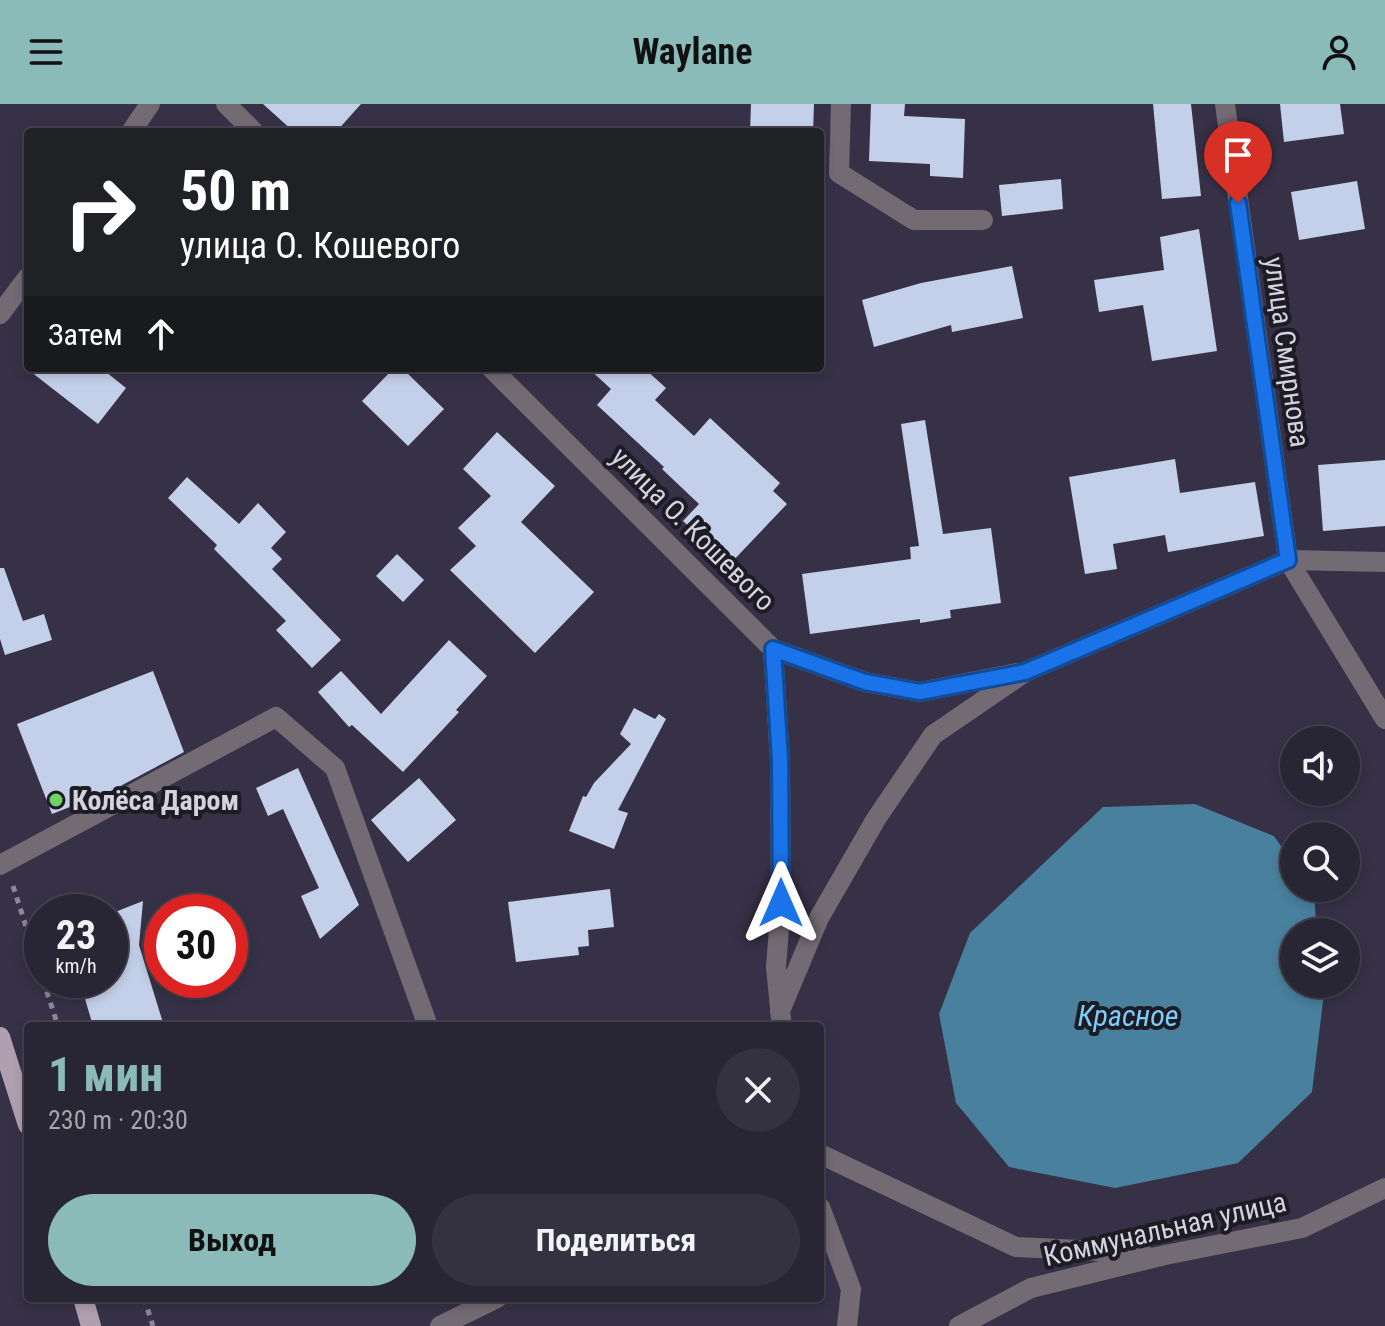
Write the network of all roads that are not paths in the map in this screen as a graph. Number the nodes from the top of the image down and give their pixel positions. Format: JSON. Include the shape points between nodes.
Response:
{"nodes":[{"id":1,"x":150,"y":104,"type":"edge"},
{"id":2,"x":226,"y":104,"type":"edge"},
{"id":3,"x":841,"y":104,"type":"edge"},
{"id":4,"x":1225,"y":104,"type":"edge"},
{"id":5,"x":134,"y":128,"type":"edge"},
{"id":6,"x":250,"y":128,"type":"edge"},
{"id":7,"x":983,"y":220,"type":"dead end"},
{"id":8,"x":24,"y":282,"type":"edge"},
{"id":9,"x":0,"y":314,"type":"edge"},
{"id":10,"x":495,"y":372,"type":"edge"},
{"id":11,"x":1288,"y":560,"type":"junction"},
{"id":12,"x":1385,"y":562,"type":"edge"},
{"id":13,"x":773,"y":649,"type":"junction"},
{"id":14,"x":1025,"y":672,"type":"junction"},
{"id":15,"x":1385,"y":719,"type":"edge"},
{"id":16,"x":3,"y":864,"type":"edge"},
{"id":17,"x":781,"y":1018,"type":"edge"},
{"id":18,"x":427,"y":1022,"type":"edge"},
{"id":19,"x":0,"y":1037,"type":"edge"},
{"id":20,"x":24,"y":1112,"type":"edge"},
{"id":21,"x":824,"y":1156,"type":"edge"},
{"id":22,"x":1385,"y":1188,"type":"edge"},
{"id":23,"x":824,"y":1218,"type":"edge"},
{"id":24,"x":1165,"y":1255,"type":"junction"},
{"id":25,"x":84,"y":1302,"type":"edge"},
{"id":26,"x":489,"y":1302,"type":"edge"},
{"id":27,"x":91,"y":1326,"type":"edge"},
{"id":28,"x":440,"y":1326,"type":"edge"},
{"id":29,"x":847,"y":1326,"type":"edge"},
{"id":30,"x":959,"y":1326,"type":"edge"}],
"edges":[{"from":1,"to":5,"type":"street"},
{"from":2,"to":6,"type":"street"},
{"from":3,"to":7,"type":"street","via":[[839,173],[914,220]]},
{"from":4,"to":11,"type":"street","name":"улица Смирнова"},
{"from":8,"to":9,"type":"street"},
{"from":10,"to":13,"type":"street","name":"улица О. Кошевого"},
{"from":11,"to":12,"type":"street"},
{"from":11,"to":14,"type":"street"},
{"from":11,"to":15,"type":"street"},
{"from":13,"to":14,"type":"street","name":"улица О. Кошевого","via":[[865,682],[920,692]]},
{"from":13,"to":17,"type":"street","via":[[780,760],[776,967]]},
{"from":14,"to":17,"type":"street","via":[[933,735],[819,918]]},
{"from":16,"to":18,"type":"street","via":[[276,717],[335,768]]},
{"from":19,"to":20,"type":"main road"},
{"from":21,"to":24,"type":"street","via":[[1016,1247]]},
{"from":22,"to":24,"type":"street","name":"Коммунальная улица","via":[[1302,1228]]},
{"from":23,"to":29,"type":"street","via":[[851,1289]]},
{"from":24,"to":30,"type":"street","name":"Коммунальная улица","via":[[1031,1288]]},
{"from":25,"to":27,"type":"main road"},
{"from":26,"to":28,"type":"street"}]}
